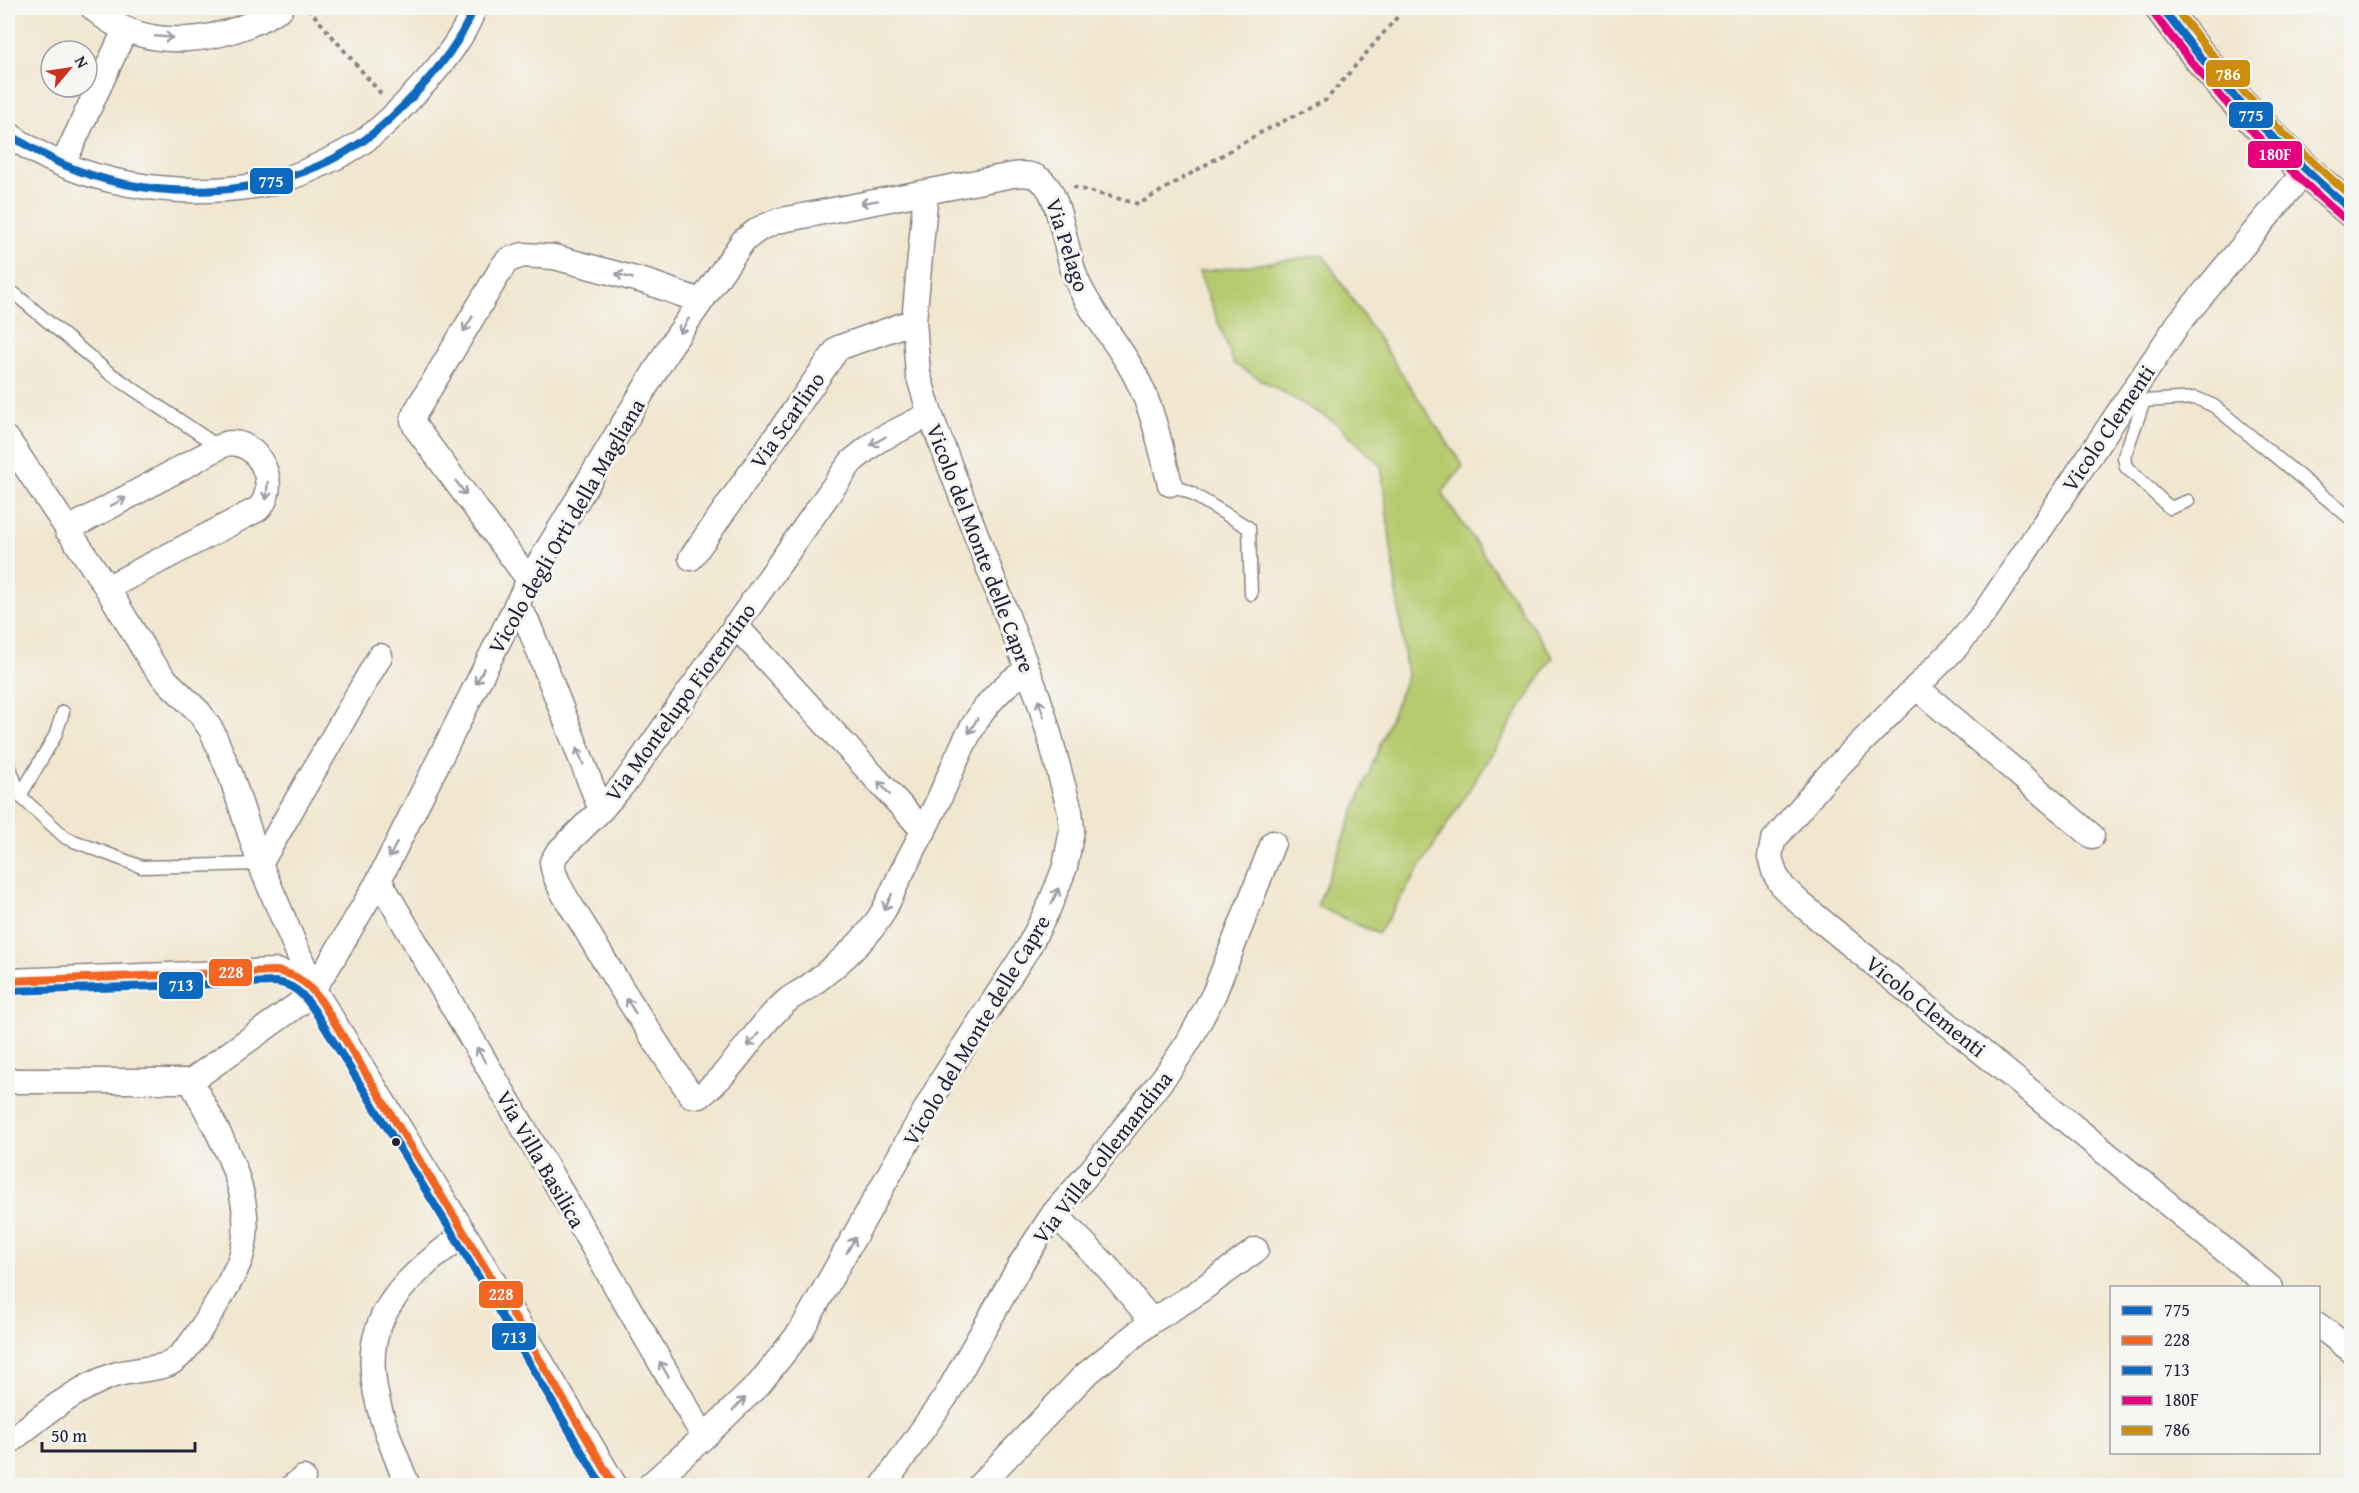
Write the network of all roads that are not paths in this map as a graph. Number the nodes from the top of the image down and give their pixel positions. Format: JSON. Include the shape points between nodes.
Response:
{"nodes":[{"id":1,"x":93,"y":8,"type":"edge"},
{"id":2,"x":281,"y":8,"type":"edge"},
{"id":3,"x":474,"y":8,"type":"edge"},
{"id":4,"x":2162,"y":8,"type":"edge"},
{"id":5,"x":125,"y":30,"type":"junction"},
{"id":6,"x":8,"y":134,"type":"edge"},
{"id":7,"x":63,"y":164,"type":"junction"},
{"id":8,"x":2305,"y":171,"type":"junction"},
{"id":9,"x":926,"y":192,"type":"junction"},
{"id":10,"x":2352,"y":211,"type":"edge"},
{"id":11,"x":15,"y":294,"type":"dead end"},
{"id":12,"x":700,"y":301,"type":"junction"},
{"id":13,"x":914,"y":321,"type":"junction"},
{"id":14,"x":2137,"y":398,"type":"junction"},
{"id":15,"x":930,"y":414,"type":"junction"},
{"id":16,"x":8,"y":440,"type":"edge"},
{"id":17,"x":219,"y":447,"type":"junction"},
{"id":18,"x":1170,"y":484,"type":"joint"},
{"id":19,"x":2188,"y":501,"type":"dead end"},
{"id":20,"x":2349,"y":517,"type":"dead end"},
{"id":21,"x":67,"y":530,"type":"junction"},
{"id":22,"x":691,"y":558,"type":"dead end"},
{"id":23,"x":530,"y":580,"type":"junction"},
{"id":24,"x":107,"y":588,"type":"junction"},
{"id":25,"x":1251,"y":594,"type":"dead end"},
{"id":26,"x":516,"y":605,"type":"junction"},
{"id":27,"x":735,"y":625,"type":"junction"},
{"id":28,"x":380,"y":656,"type":"dead end"},
{"id":29,"x":1027,"y":670,"type":"junction"},
{"id":30,"x":1916,"y":687,"type":"junction"},
{"id":31,"x":63,"y":712,"type":"dead end"},
{"id":32,"x":8,"y":762,"type":"edge"},
{"id":33,"x":20,"y":796,"type":"junction"},
{"id":34,"x":602,"y":810,"type":"junction"},
{"id":35,"x":924,"y":831,"type":"junction"},
{"id":36,"x":2092,"y":836,"type":"dead end"},
{"id":37,"x":1273,"y":843,"type":"dead end"},
{"id":38,"x":260,"y":864,"type":"junction"},
{"id":39,"x":379,"y":880,"type":"junction"},
{"id":40,"x":8,"y":981,"type":"edge"},
{"id":41,"x":314,"y":990,"type":"junction"},
{"id":42,"x":191,"y":1081,"type":"junction"},
{"id":43,"x":8,"y":1082,"type":"edge"},
{"id":44,"x":1054,"y":1213,"type":"junction"},
{"id":45,"x":465,"y":1234,"type":"junction"},
{"id":46,"x":1256,"y":1250,"type":"dead end"},
{"id":47,"x":2270,"y":1286,"type":"edge"},
{"id":48,"x":1152,"y":1321,"type":"junction"},
{"id":49,"x":2320,"y":1326,"type":"edge"},
{"id":50,"x":2352,"y":1351,"type":"edge"},
{"id":51,"x":704,"y":1437,"type":"junction"},
{"id":52,"x":8,"y":1443,"type":"edge"},
{"id":53,"x":408,"y":1485,"type":"edge"},
{"id":54,"x":615,"y":1485,"type":"edge"},
{"id":55,"x":649,"y":1485,"type":"edge"},
{"id":56,"x":883,"y":1485,"type":"edge"},
{"id":57,"x":979,"y":1485,"type":"edge"}],
"edges":[{"from":1,"to":5,"type":"street"},
{"from":5,"to":2,"type":"street","one_way":true,"via":[[161,37],[205,37],[239,30]]},
{"from":3,"to":7,"type":"street","via":[[469,23],[436,69],[388,122],[348,152],[303,172],[263,185],[201,191],[139,185],[80,173]]},
{"from":4,"to":8,"type":"main road","via":[[2217,79]]},
{"from":5,"to":7,"type":"street"},
{"from":6,"to":7,"type":"street"},
{"from":8,"to":10,"type":"main road"},
{"from":8,"to":14,"type":"street","name":"Vicolo Clementi","via":[[2178,324]]},
{"from":9,"to":12,"type":"street","name":"Vicolo degli Orti della Magliana","one_way":true,"via":[[768,224],[743,241]]},
{"from":9,"to":13,"type":"street","name":"Vicolo del Monte delle Capre"},
{"from":9,"to":18,"type":"street","name":"Via Pelago","via":[[1020,174],[1040,179],[1053,196],[1077,281],[1089,306],[1138,381],[1155,422]]},
{"from":11,"to":17,"type":"lane","via":[[108,372]]},
{"from":12,"to":23,"type":"street","name":"Vicolo degli Orti della Magliana","one_way":true},
{"from":12,"to":23,"type":"street","one_way":true,"via":[[554,257],[523,255],[503,266],[413,420]]},
{"from":13,"to":15,"type":"street","name":"Vicolo del Monte delle Capre","via":[[918,374]]},
{"from":13,"to":22,"type":"street","name":"Via Scarlino","via":[[838,348]]},
{"from":14,"to":19,"type":"lane","via":[[2124,457],[2126,467],[2170,508]]},
{"from":14,"to":20,"type":"lane","via":[[2196,398],[2214,406]]},
{"from":14,"to":30,"type":"street","name":"Vicolo Clementi","via":[[1984,612]]},
{"from":15,"to":27,"type":"street","name":"Via Montelupo Fiorentino","one_way":true,"via":[[877,441],[851,462]]},
{"from":15,"to":29,"type":"street","name":"Vicolo del Monte delle Capre"},
{"from":16,"to":21,"type":"street"},
{"from":21,"to":17,"type":"street","one_way":true},
{"from":17,"to":24,"type":"street","one_way":true,"via":[[235,443],[250,449],[264,469],[268,482],[266,501],[258,509]]},
{"from":18,"to":25,"type":"lane","via":[[1249,528]]},
{"from":21,"to":24,"type":"street"},
{"from":23,"to":26,"type":"street","name":"Vicolo degli Orti della Magliana"},
{"from":24,"to":38,"type":"street","via":[[152,663],[212,731]]},
{"from":34,"to":26,"type":"street","one_way":true,"via":[[526,621]]},
{"from":26,"to":39,"type":"street","name":"Vicolo degli Orti della Magliana","one_way":true},
{"from":27,"to":34,"type":"street","name":"Via Montelupo Fiorentino"},
{"from":35,"to":27,"type":"street","one_way":true},
{"from":28,"to":38,"type":"street"},
{"from":29,"to":35,"type":"street","name":"Via Montelupo Fiorentino","one_way":true,"via":[[998,691],[981,712]]},
{"from":51,"to":29,"type":"street","name":"Vicolo del Monte delle Capre","one_way":true,"via":[[759,1384],[801,1331],[944,1077],[1028,948],[1058,888],[1071,845],[1070,811]]},
{"from":30,"to":36,"type":"street"},
{"from":30,"to":47,"type":"street","name":"Vicolo Clementi","via":[[1827,777],[1773,841],[1771,863],[1778,879],[1801,904]]},
{"from":31,"to":33,"type":"lane","via":[[55,736]]},
{"from":32,"to":33,"type":"lane"},
{"from":33,"to":38,"type":"lane","via":[[66,838],[142,867]]},
{"from":35,"to":34,"type":"street","name":"Via Montelupo Fiorentino","one_way":true,"via":[[872,929],[827,972],[790,999],[718,1083],[696,1097],[631,1007],[552,867],[557,853]]},
{"from":37,"to":44,"type":"street","name":"Via Villa Collemandina","via":[[1214,994],[1189,1041],[1094,1168]]},
{"from":38,"to":41,"type":"street"},
{"from":39,"to":41,"type":"street","name":"Vicolo degli Orti della Magliana"},
{"from":51,"to":39,"type":"street","name":"Via Villa Basilica","one_way":true},
{"from":40,"to":41,"type":"street","via":[[276,971],[302,978]]},
{"from":41,"to":42,"type":"street","name":"Vicolo degli Orti della Magliana","via":[[297,1007]]},
{"from":41,"to":45,"type":"street"},
{"from":42,"to":43,"type":"street"},
{"from":42,"to":52,"type":"street","via":[[234,1168],[243,1204],[243,1244],[232,1278],[195,1337],[170,1364],[116,1374],[92,1384]]},
{"from":44,"to":48,"type":"street","via":[[1109,1269]]},
{"from":44,"to":56,"type":"street","name":"Via Villa Collemandina","via":[[946,1396]]},
{"from":45,"to":53,"type":"street","via":[[396,1295],[374,1339],[375,1396]]},
{"from":45,"to":54,"type":"street"},
{"from":46,"to":48,"type":"street"},
{"from":48,"to":57,"type":"street","via":[[1084,1376]]},
{"from":49,"to":50,"type":"street"},
{"from":51,"to":55,"type":"street","name":"Vicolo del Monte delle Capre"}]}
